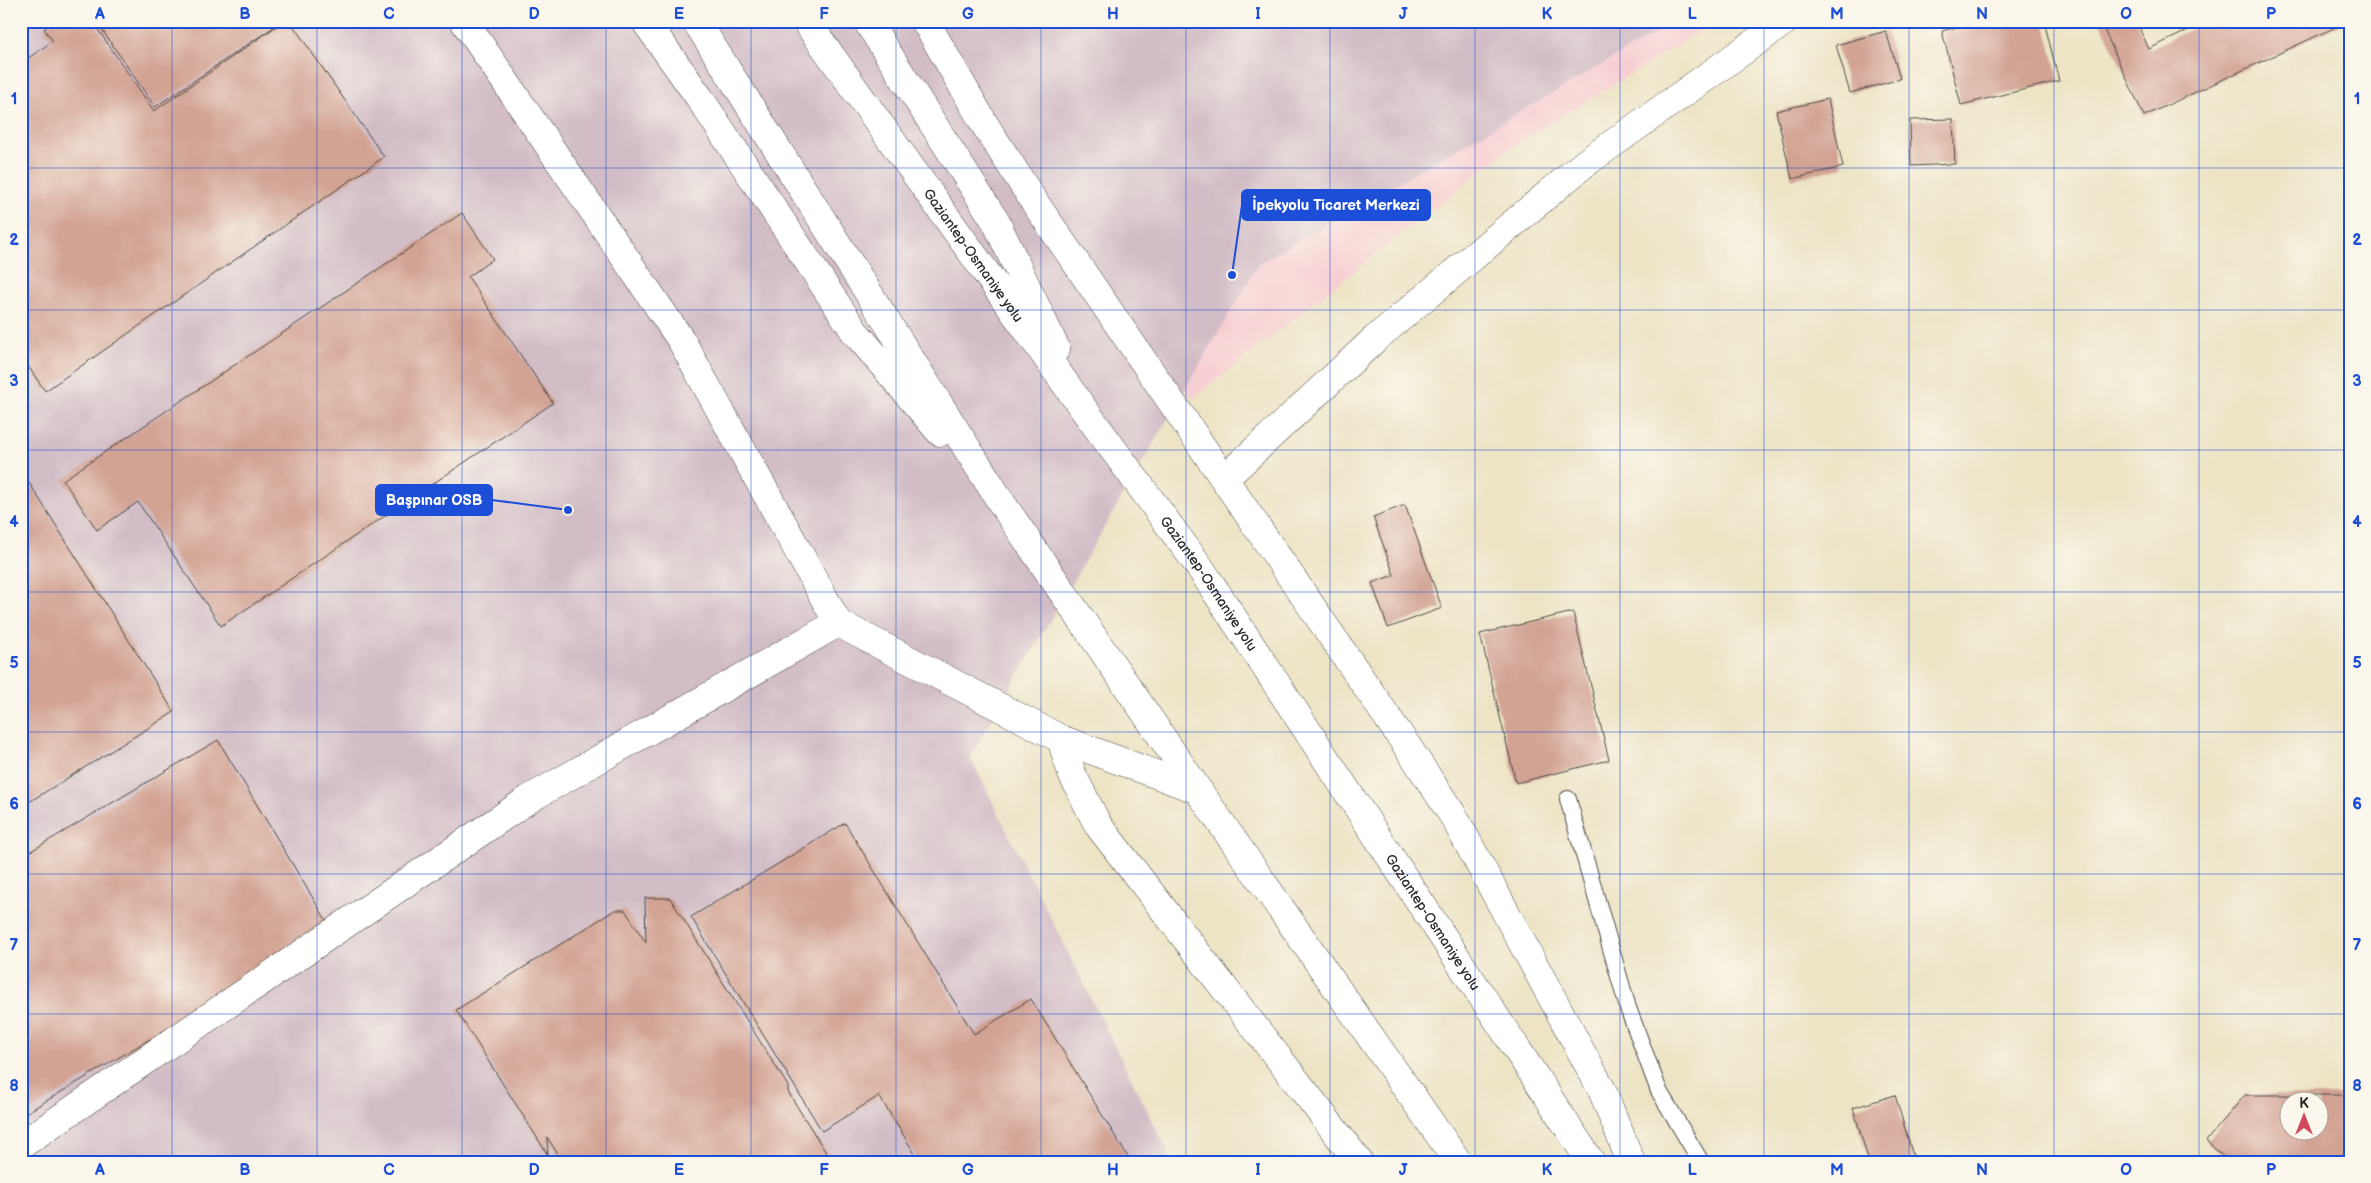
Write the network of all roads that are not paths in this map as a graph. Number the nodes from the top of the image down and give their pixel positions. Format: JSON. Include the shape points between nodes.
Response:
{"nodes":[{"id":1,"x":464,"y":21,"type":"edge"},
{"id":2,"x":646,"y":21,"type":"edge"},
{"id":3,"x":696,"y":21,"type":"edge"},
{"id":4,"x":806,"y":21,"type":"edge"},
{"id":5,"x":867,"y":21,"type":"edge"},
{"id":6,"x":925,"y":21,"type":"edge"},
{"id":7,"x":1785,"y":21,"type":"edge"},
{"id":8,"x":1085,"y":411,"type":"junction"},
{"id":9,"x":1224,"y":479,"type":"junction"},
{"id":10,"x":1003,"y":505,"type":"junction"},
{"id":11,"x":838,"y":624,"type":"junction"},
{"id":12,"x":1061,"y":739,"type":"junction"},
{"id":13,"x":1198,"y":790,"type":"junction"},
{"id":14,"x":1568,"y":799,"type":"dead end"},
{"id":15,"x":21,"y":1145,"type":"edge"},
{"id":16,"x":1359,"y":1162,"type":"edge"},
{"id":17,"x":1458,"y":1162,"type":"edge"},
{"id":18,"x":1590,"y":1162,"type":"edge"},
{"id":19,"x":1631,"y":1162,"type":"edge"},
{"id":20,"x":1701,"y":1162,"type":"edge"}],
"edges":[{"from":1,"to":11,"type":"main road","via":[[681,340]]},
{"from":2,"to":10,"type":"main road","via":[[855,332]]},
{"from":3,"to":10,"type":"main road"},
{"from":4,"to":8,"type":"main road","name":"Gaziantep-Osmaniye yolu"},
{"from":5,"to":8,"type":"main road","via":[[996,222]]},
{"from":6,"to":9,"type":"main road","via":[[1033,200]]},
{"from":7,"to":9,"type":"main road","via":[[1584,164],[1374,339]]},
{"from":8,"to":18,"type":"main road","name":"Gaziantep-Osmaniye yolu","via":[[1199,566]]},
{"from":9,"to":19,"type":"main road","via":[[1454,817],[1602,1090]]},
{"from":10,"to":13,"type":"main road"},
{"from":11,"to":12,"type":"main road"},
{"from":11,"to":15,"type":"main road","via":[[529,799]]},
{"from":12,"to":13,"type":"main road"},
{"from":12,"to":16,"type":"main road","via":[[1072,774],[1098,824]]},
{"from":13,"to":17,"type":"main road"},
{"from":14,"to":20,"type":"lane","via":[[1628,1008],[1660,1091]]}]}
